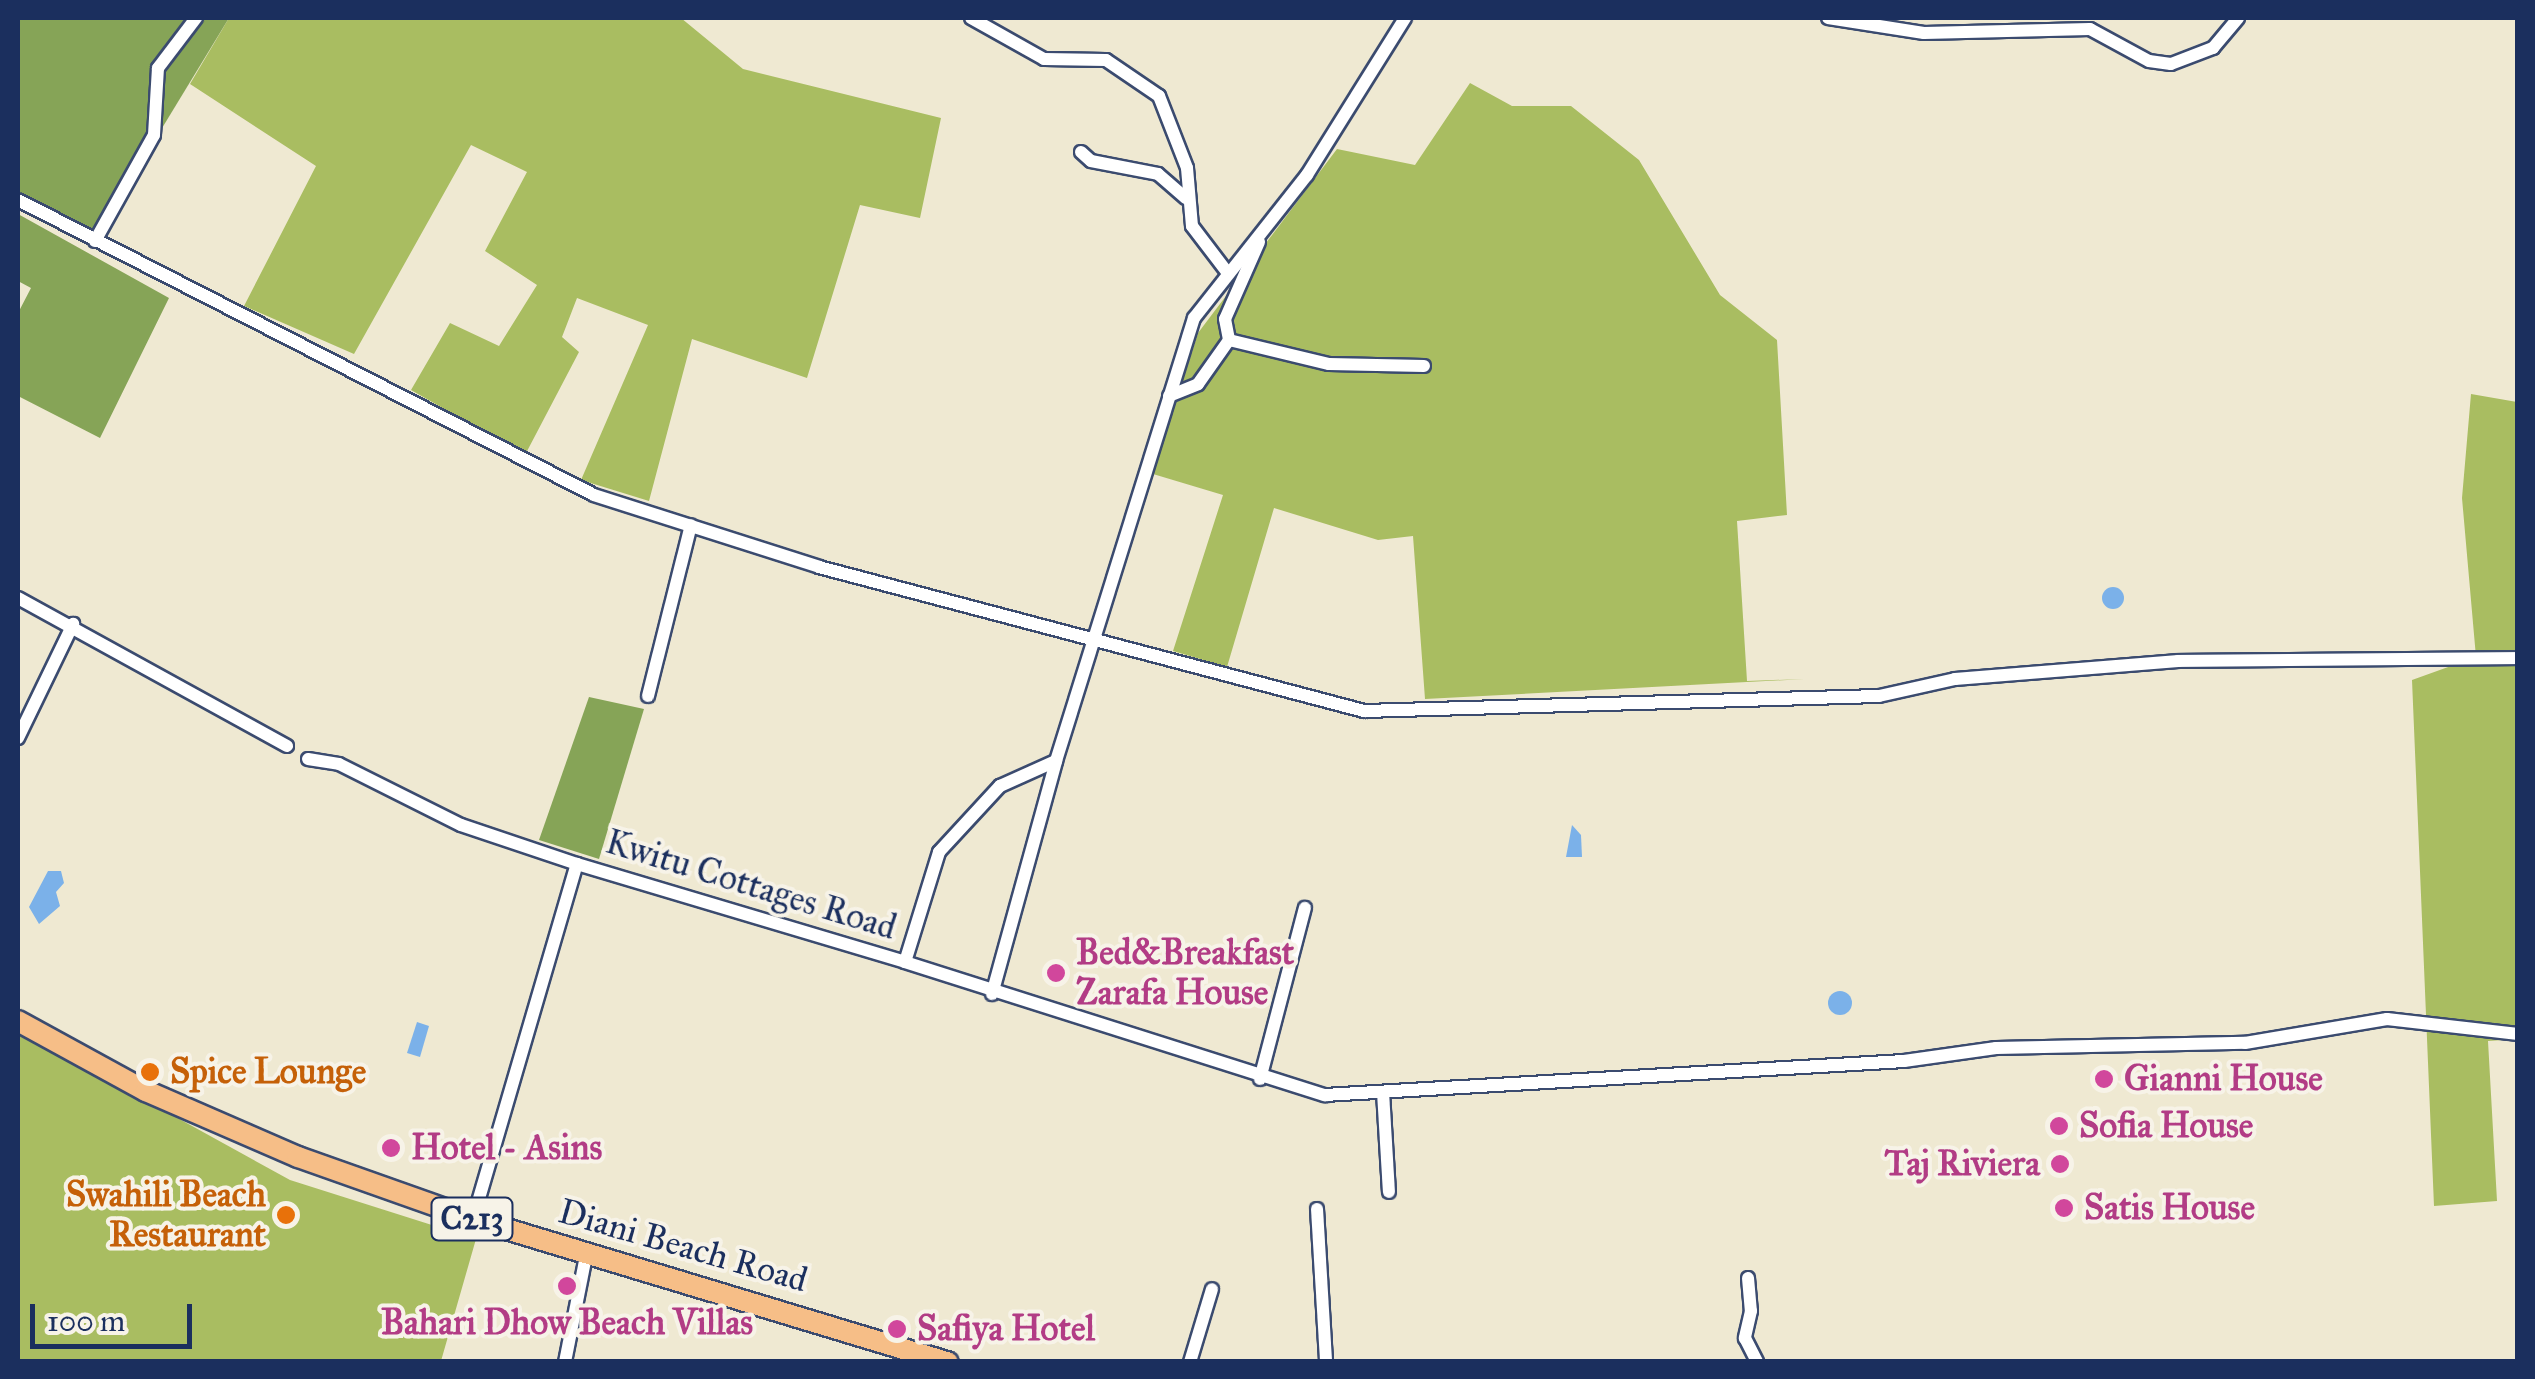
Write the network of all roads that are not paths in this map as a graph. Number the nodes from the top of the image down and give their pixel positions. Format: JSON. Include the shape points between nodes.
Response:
{"nodes":[{"id":1,"x":196,"y":18,"type":"edge"},
{"id":2,"x":971,"y":18,"type":"edge"},
{"id":3,"x":1405,"y":18,"type":"edge"},
{"id":4,"x":1828,"y":18,"type":"edge"},
{"id":5,"x":2238,"y":18,"type":"edge"},
{"id":6,"x":1081,"y":152,"type":"dead end"},
{"id":7,"x":1186,"y":198,"type":"junction"},
{"id":8,"x":18,"y":200,"type":"edge"},
{"id":9,"x":1265,"y":231,"type":"junction"},
{"id":10,"x":95,"y":241,"type":"junction"},
{"id":11,"x":1227,"y":272,"type":"junction"},
{"id":12,"x":1229,"y":340,"type":"junction"},
{"id":13,"x":1424,"y":366,"type":"dead end"},
{"id":14,"x":1168,"y":396,"type":"junction"},
{"id":15,"x":692,"y":525,"type":"junction"},
{"id":16,"x":18,"y":598,"type":"edge"},
{"id":17,"x":73,"y":624,"type":"junction"},
{"id":18,"x":1095,"y":638,"type":"junction"},
{"id":19,"x":2518,"y":658,"type":"edge"},
{"id":20,"x":648,"y":696,"type":"dead end"},
{"id":21,"x":18,"y":738,"type":"edge"},
{"id":22,"x":287,"y":746,"type":"dead end"},
{"id":23,"x":308,"y":759,"type":"dead end"},
{"id":24,"x":1056,"y":762,"type":"junction"},
{"id":25,"x":577,"y":864,"type":"junction"},
{"id":26,"x":1306,"y":908,"type":"dead end"},
{"id":27,"x":906,"y":956,"type":"junction"},
{"id":28,"x":992,"y":994,"type":"junction"},
{"id":29,"x":18,"y":1021,"type":"edge"},
{"id":30,"x":2518,"y":1034,"type":"edge"},
{"id":31,"x":1260,"y":1080,"type":"junction"},
{"id":32,"x":1383,"y":1092,"type":"junction"},
{"id":33,"x":1389,"y":1192,"type":"dead end"},
{"id":34,"x":1317,"y":1209,"type":"dead end"},
{"id":35,"x":473,"y":1219,"type":"junction"},
{"id":36,"x":588,"y":1251,"type":"junction"},
{"id":37,"x":1748,"y":1278,"type":"dead end"},
{"id":38,"x":1212,"y":1289,"type":"dead end"},
{"id":39,"x":566,"y":1362,"type":"edge"},
{"id":40,"x":948,"y":1362,"type":"edge"},
{"id":41,"x":1190,"y":1362,"type":"edge"},
{"id":42,"x":1326,"y":1362,"type":"edge"},
{"id":43,"x":1757,"y":1362,"type":"edge"}],
"edges":[{"from":1,"to":10,"type":"street","via":[[158,68],[154,135]]},
{"from":2,"to":7,"type":"street","via":[[1044,59],[1106,60],[1159,96],[1187,168]]},
{"from":3,"to":9,"type":"street","via":[[1328,145]]},
{"from":4,"to":5,"type":"street","via":[[1924,33],[2090,28],[2149,61],[2172,64],[2213,48]]},
{"from":6,"to":7,"type":"street","via":[[1092,161],[1158,174]]},
{"from":7,"to":11,"type":"street","via":[[1192,226]]},
{"from":8,"to":10,"type":"street"},
{"from":9,"to":11,"type":"street"},
{"from":9,"to":12,"type":"street","via":[[1226,320]]},
{"from":10,"to":15,"type":"street","via":[[553,478]]},
{"from":11,"to":14,"type":"street","via":[[1194,318]]},
{"from":12,"to":13,"type":"street","via":[[1329,364]]},
{"from":12,"to":14,"type":"street","via":[[1198,384]]},
{"from":14,"to":18,"type":"street"},
{"from":15,"to":18,"type":"street","via":[[819,567]]},
{"from":15,"to":20,"type":"street"},
{"from":16,"to":17,"type":"street"},
{"from":17,"to":21,"type":"street"},
{"from":17,"to":22,"type":"street"},
{"from":18,"to":19,"type":"street","via":[[1334,706],[1383,712],[1879,696],[1955,679],[2178,662]]},
{"from":18,"to":24,"type":"street"},
{"from":23,"to":25,"type":"street","via":[[339,764],[461,825]]},
{"from":24,"to":27,"type":"street","via":[[1000,786],[958,828],[940,852]]},
{"from":24,"to":28,"type":"street"},
{"from":25,"to":27,"type":"street","name":"Kwitu Cottages Road"},
{"from":25,"to":35,"type":"street","name":"Kwitu Cottages Road"},
{"from":26,"to":31,"type":"street"},
{"from":27,"to":28,"type":"street","name":"Kwitu Cottages Road"},
{"from":28,"to":31,"type":"street","name":"Kwitu Cottages Road"},
{"from":29,"to":35,"type":"main road","name":"Diani Beach Road","number":"C213","via":[[162,1098],[298,1157]]},
{"from":30,"to":32,"type":"street","name":"Kwitu Cottages Road","via":[[2387,1019],[2244,1043],[1996,1048],[1904,1061]]},
{"from":31,"to":32,"type":"street","name":"Kwitu Cottages Road","via":[[1325,1095]]},
{"from":32,"to":33,"type":"street"},
{"from":34,"to":42,"type":"street"},
{"from":35,"to":36,"type":"main road","name":"Diani Beach Road","number":"C213"},
{"from":36,"to":39,"type":"street"},
{"from":36,"to":40,"type":"main road","name":"Diani Beach Road","number":"C213"},
{"from":37,"to":43,"type":"street","via":[[1752,1311],[1745,1338]]},
{"from":38,"to":41,"type":"street"}]}
